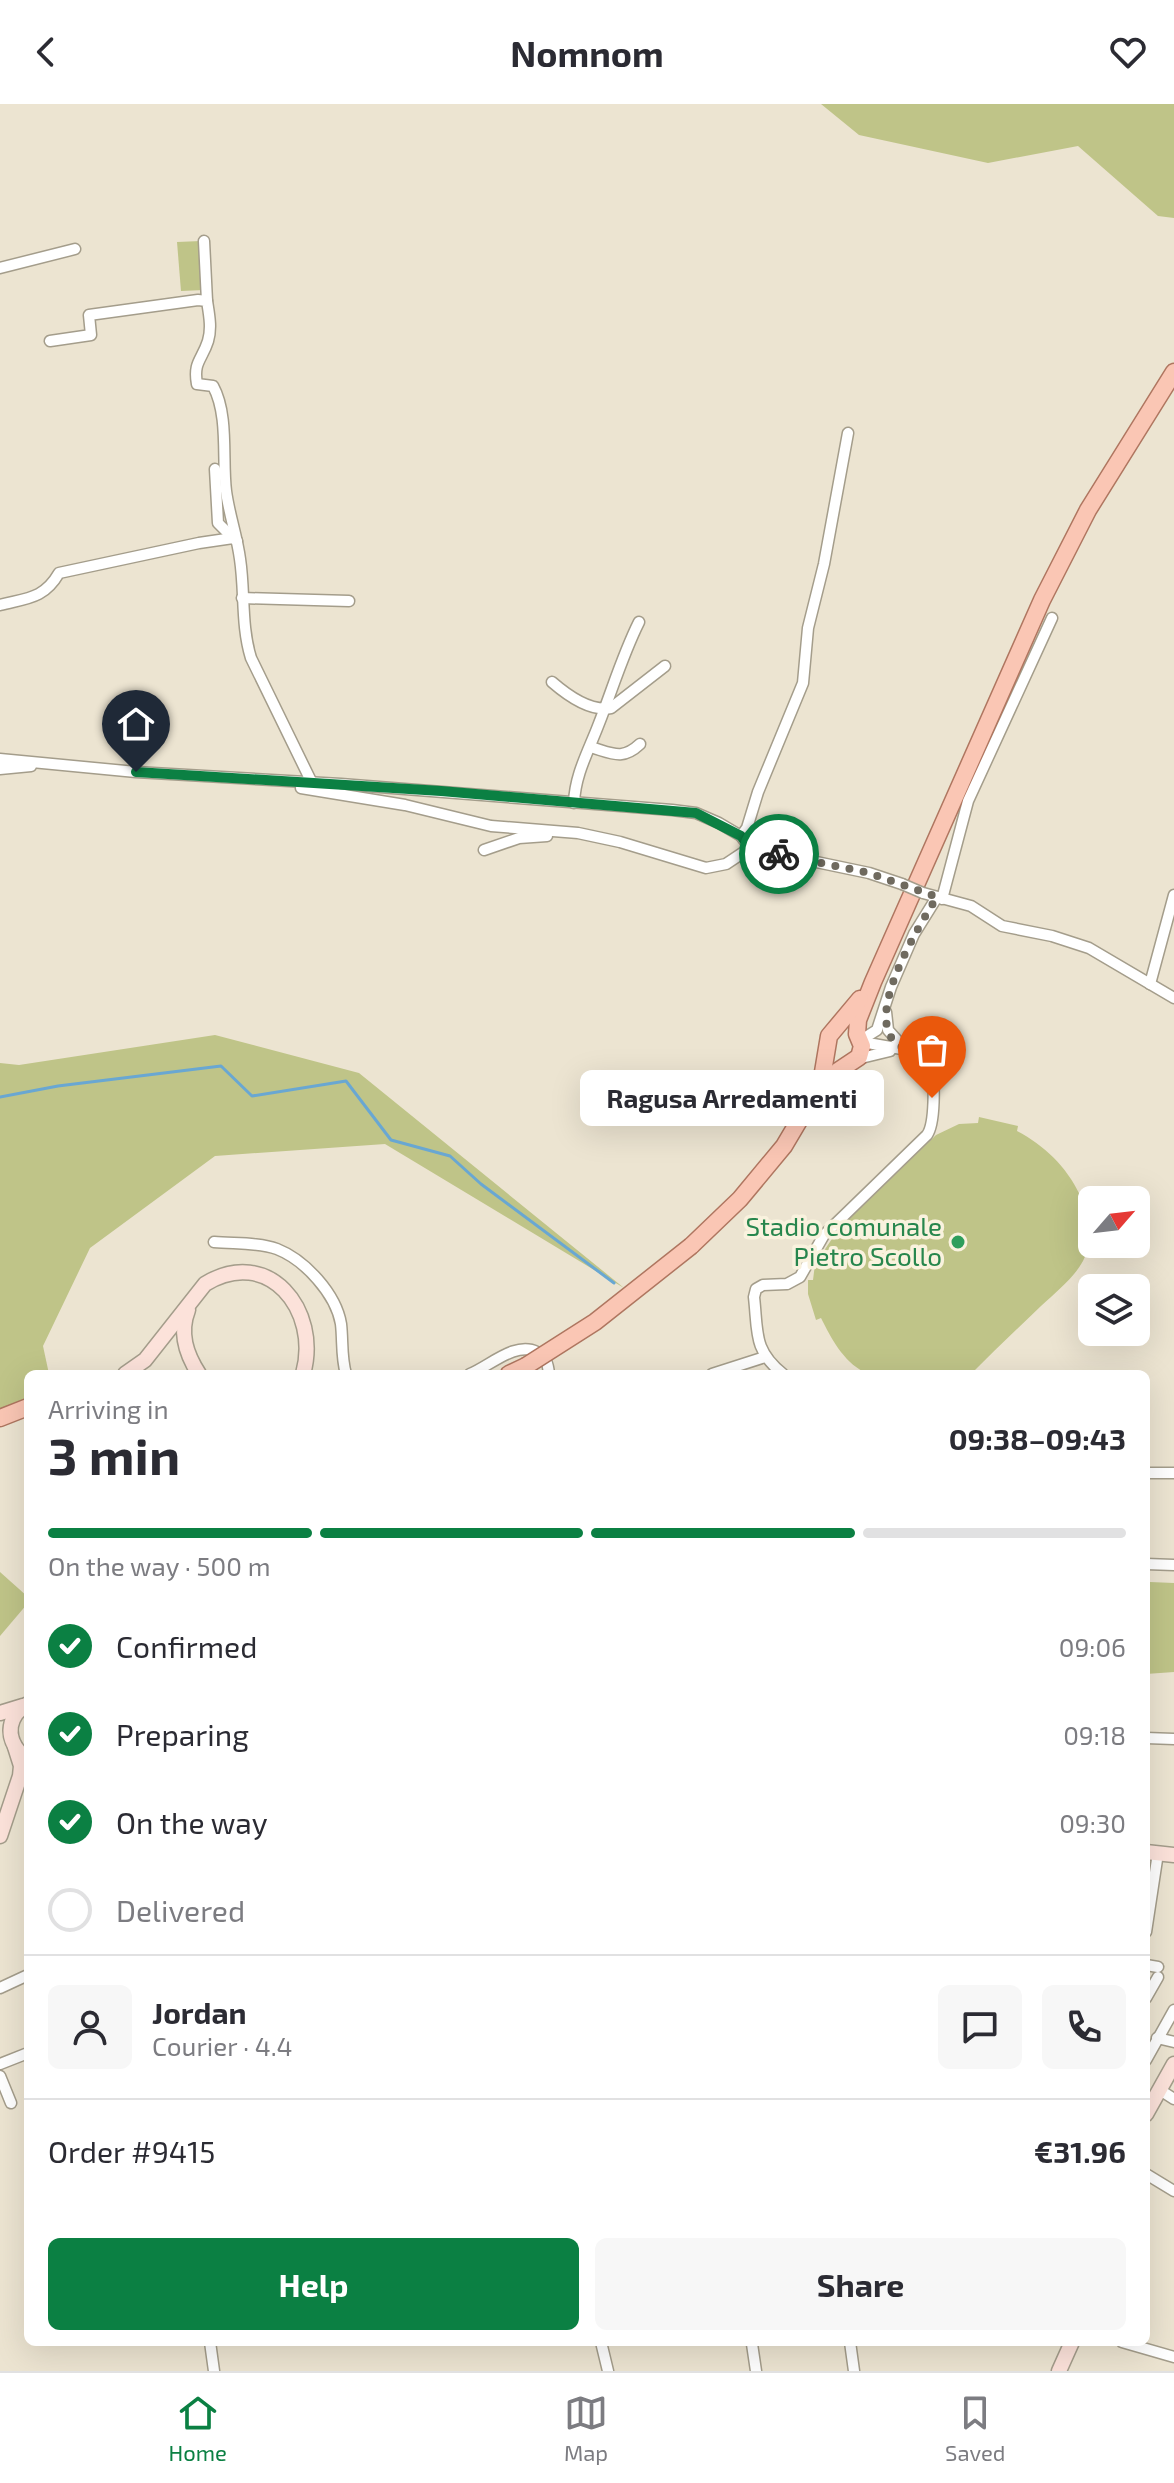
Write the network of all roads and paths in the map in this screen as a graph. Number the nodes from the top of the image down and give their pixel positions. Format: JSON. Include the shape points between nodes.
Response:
{"nodes":[{"id":1,"x":204,"y":241,"type":"dead end"},
{"id":2,"x":75,"y":249,"type":"dead end"},
{"id":3,"x":0,"y":268,"type":"edge"},
{"id":4,"x":207,"y":301,"type":"junction"},
{"id":5,"x":50,"y":341,"type":"dead end"},
{"id":6,"x":1174,"y":372,"type":"edge"},
{"id":7,"x":848,"y":433,"type":"dead end"},
{"id":8,"x":215,"y":469,"type":"dead end"},
{"id":9,"x":235,"y":540,"type":"junction"},
{"id":10,"x":242,"y":598,"type":"junction"},
{"id":11,"x":349,"y":601,"type":"dead end"},
{"id":12,"x":0,"y":605,"type":"edge"},
{"id":13,"x":1052,"y":618,"type":"dead end"},
{"id":14,"x":639,"y":622,"type":"dead end"},
{"id":15,"x":665,"y":666,"type":"dead end"},
{"id":16,"x":552,"y":682,"type":"dead end"},
{"id":17,"x":605,"y":709,"type":"junction"},
{"id":18,"x":640,"y":744,"type":"dead end"},
{"id":19,"x":590,"y":747,"type":"junction"},
{"id":20,"x":0,"y":759,"type":"edge"},
{"id":21,"x":41,"y":764,"type":"junction"},
{"id":22,"x":0,"y":769,"type":"edge"},
{"id":23,"x":136,"y":772,"type":"junction"},
{"id":24,"x":312,"y":783,"type":"junction"},
{"id":25,"x":343,"y":789,"type":"junction"},
{"id":26,"x":574,"y":803,"type":"junction"},
{"id":27,"x":556,"y":833,"type":"junction"},
{"id":28,"x":741,"y":836,"type":"junction"},
{"id":29,"x":750,"y":848,"type":"junction"},
{"id":30,"x":484,"y":850,"type":"dead end"},
{"id":31,"x":1174,"y":895,"type":"edge"},
{"id":32,"x":940,"y":898,"type":"junction"},
{"id":33,"x":873,"y":982,"type":"junction"},
{"id":34,"x":1150,"y":984,"type":"junction"},
{"id":35,"x":888,"y":993,"type":"junction"},
{"id":36,"x":1174,"y":998,"type":"edge"},
{"id":37,"x":832,"y":1032,"type":"junction"},
{"id":38,"x":860,"y":1039,"type":"junction"},
{"id":39,"x":903,"y":1050,"type":"junction"},
{"id":40,"x":827,"y":1053,"type":"junction"},
{"id":41,"x":851,"y":1062,"type":"junction"},
{"id":42,"x":816,"y":1092,"type":"junction"},
{"id":43,"x":214,"y":1242,"type":"dead end"},
{"id":44,"x":197,"y":1292,"type":"junction"},
{"id":45,"x":765,"y":1357,"type":"junction"},
{"id":46,"x":131,"y":1370,"type":"edge"},
{"id":47,"x":197,"y":1370,"type":"edge"},
{"id":48,"x":304,"y":1370,"type":"edge"},
{"id":49,"x":345,"y":1370,"type":"edge"},
{"id":50,"x":477,"y":1370,"type":"edge"},
{"id":51,"x":518,"y":1370,"type":"edge"},
{"id":52,"x":549,"y":1370,"type":"edge"},
{"id":53,"x":724,"y":1370,"type":"edge"},
{"id":54,"x":779,"y":1370,"type":"edge"},
{"id":55,"x":24,"y":1409,"type":"edge"},
{"id":56,"x":0,"y":1418,"type":"edge"},
{"id":57,"x":1150,"y":1473,"type":"edge"},
{"id":58,"x":1174,"y":1473,"type":"edge"},
{"id":59,"x":1150,"y":1564,"type":"edge"},
{"id":60,"x":1174,"y":1565,"type":"edge"},
{"id":61,"x":24,"y":1706,"type":"edge"},
{"id":62,"x":24,"y":1707,"type":"edge"},
{"id":63,"x":0,"y":1713,"type":"edge"},
{"id":64,"x":1150,"y":1738,"type":"edge"},
{"id":65,"x":1174,"y":1739,"type":"edge"},
{"id":66,"x":9,"y":1741,"type":"edge"},
{"id":67,"x":24,"y":1754,"type":"edge"},
{"id":68,"x":24,"y":1795,"type":"edge"},
{"id":69,"x":3,"y":1830,"type":"edge"},
{"id":70,"x":1152,"y":1853,"type":"edge"},
{"id":71,"x":1174,"y":1855,"type":"edge"},
{"id":72,"x":1150,"y":1878,"type":"edge"},
{"id":73,"x":1150,"y":1967,"type":"edge"},
{"id":74,"x":24,"y":1977,"type":"edge"},
{"id":75,"x":0,"y":1988,"type":"edge"},
{"id":76,"x":1150,"y":1989,"type":"edge"},
{"id":77,"x":1174,"y":2010,"type":"edge"},
{"id":78,"x":1157,"y":2038,"type":"junction"},
{"id":79,"x":1174,"y":2042,"type":"edge"},
{"id":80,"x":1150,"y":2052,"type":"edge"},
{"id":81,"x":24,"y":2055,"type":"edge"},
{"id":82,"x":0,"y":2064,"type":"edge"},
{"id":83,"x":1174,"y":2064,"type":"edge"},
{"id":84,"x":0,"y":2076,"type":"edge"},
{"id":85,"x":1160,"y":2090,"type":"junction"},
{"id":86,"x":1174,"y":2099,"type":"edge"},
{"id":87,"x":11,"y":2103,"type":"dead end"},
{"id":88,"x":1150,"y":2105,"type":"edge"},
{"id":89,"x":1150,"y":2176,"type":"edge"},
{"id":90,"x":1174,"y":2191,"type":"edge"},
{"id":91,"x":211,"y":2346,"type":"edge"},
{"id":92,"x":602,"y":2346,"type":"edge"},
{"id":93,"x":752,"y":2346,"type":"edge"},
{"id":94,"x":851,"y":2346,"type":"edge"},
{"id":95,"x":1070,"y":2346,"type":"edge"},
{"id":96,"x":1136,"y":2346,"type":"edge"},
{"id":97,"x":1174,"y":2357,"type":"edge"},
{"id":98,"x":214,"y":2371,"type":"edge"},
{"id":99,"x":608,"y":2371,"type":"edge"},
{"id":100,"x":756,"y":2371,"type":"edge"},
{"id":101,"x":854,"y":2371,"type":"edge"},
{"id":102,"x":1059,"y":2371,"type":"edge"}],
"edges":[{"from":1,"to":4,"type":"street"},
{"from":2,"to":3,"type":"street"},
{"from":4,"to":5,"type":"street","via":[[89,315],[91,335]]},
{"from":4,"to":9,"type":"street","via":[[209,341],[194,369],[197,384],[213,386],[218,395]]},
{"from":6,"to":33,"type":"main road","via":[[1088,510],[1042,600]]},
{"from":7,"to":28,"type":"street","via":[[808,628],[803,683]]},
{"from":8,"to":9,"type":"street","via":[[218,523]]},
{"from":9,"to":10,"type":"street"},
{"from":9,"to":12,"type":"street","via":[[59,573],[40,595]]},
{"from":10,"to":11,"type":"street"},
{"from":10,"to":24,"type":"street","via":[[251,658]]},
{"from":13,"to":32,"type":"street","via":[[968,801]]},
{"from":14,"to":17,"type":"street"},
{"from":15,"to":17,"type":"street"},
{"from":16,"to":17,"type":"street","via":[[570,698]]},
{"from":17,"to":19,"type":"street"},
{"from":18,"to":19,"type":"street","via":[[617,755]]},
{"from":19,"to":26,"type":"street"},
{"from":20,"to":21,"type":"street"},
{"from":21,"to":22,"type":"street"},
{"from":21,"to":23,"type":"street"},
{"from":23,"to":24,"type":"street"},
{"from":23,"to":25,"type":"street"},
{"from":24,"to":25,"type":"street"},
{"from":25,"to":26,"type":"street"},
{"from":25,"to":27,"type":"street","via":[[491,826]]},
{"from":26,"to":28,"type":"street","via":[[696,813]]},
{"from":27,"to":29,"type":"street","via":[[620,842],[706,868],[726,864]]},
{"from":27,"to":30,"type":"street"},
{"from":28,"to":29,"type":"street"},
{"from":29,"to":32,"type":"street","bridge":true,"via":[[869,873]]},
{"from":31,"to":34,"type":"street"},
{"from":32,"to":34,"type":"street","via":[[971,906],[1002,926],[1089,948]]},
{"from":32,"to":35,"type":"street","via":[[914,934]]},
{"from":33,"to":37,"type":"main road"},
{"from":33,"to":38,"type":"main road","via":[[858,1020]]},
{"from":34,"to":36,"type":"street"},
{"from":35,"to":38,"type":"street","via":[[877,1030]]},
{"from":35,"to":39,"type":"street","via":[[888,1030]]},
{"from":37,"to":38,"type":"main road","via":[[842,1028]]},
{"from":37,"to":40,"type":"main road"},
{"from":38,"to":39,"type":"street"},
{"from":38,"to":41,"type":"main road","via":[[861,1053]]},
{"from":39,"to":41,"type":"street"},
{"from":39,"to":45,"type":"street","via":[[919,1052],[932,1071],[931,1131],[824,1235],[800,1277],[756,1289]]},
{"from":40,"to":41,"type":"main road","via":[[834,1062]]},
{"from":40,"to":42,"type":"main road"},
{"from":41,"to":42,"type":"main road"},
{"from":42,"to":51,"type":"main road","bridge":true,"via":[[761,1175],[691,1246],[595,1322]]},
{"from":43,"to":49,"type":"street","via":[[276,1249],[321,1284],[341,1323]]},
{"from":44,"to":46,"type":"main road","via":[[145,1360]]},
{"from":44,"to":47,"type":"main road","via":[[183,1325],[186,1350]]},
{"from":44,"to":48,"type":"main road","via":[[216,1277],[230,1274],[254,1274],[275,1283],[305,1324]]},
{"from":45,"to":53,"type":"street"},
{"from":45,"to":54,"type":"street"},
{"from":50,"to":52,"type":"street","via":[[516,1349],[530,1349],[542,1355]]},
{"from":55,"to":56,"type":"main road"},
{"from":57,"to":58,"type":"street"},
{"from":59,"to":60,"type":"street"},
{"from":61,"to":63,"type":"main road"},
{"from":62,"to":66,"type":"main road","via":[[11,1722]]},
{"from":64,"to":65,"type":"street"},
{"from":66,"to":67,"type":"main road"},
{"from":66,"to":69,"type":"main road","via":[[19,1757],[20,1776]]},
{"from":68,"to":69,"type":"main road"},
{"from":70,"to":71,"type":"main road"},
{"from":70,"to":72,"type":"street"},
{"from":73,"to":76,"type":"street","via":[[1158,1972]]},
{"from":74,"to":75,"type":"street"},
{"from":77,"to":78,"type":"street"},
{"from":78,"to":79,"type":"street"},
{"from":78,"to":80,"type":"street"},
{"from":81,"to":82,"type":"street"},
{"from":83,"to":85,"type":"main road"},
{"from":84,"to":87,"type":"street"},
{"from":85,"to":86,"type":"street"},
{"from":85,"to":88,"type":"main road"},
{"from":89,"to":90,"type":"street"},
{"from":91,"to":98,"type":"street"},
{"from":92,"to":99,"type":"street"},
{"from":93,"to":100,"type":"street"},
{"from":94,"to":101,"type":"street"},
{"from":95,"to":102,"type":"main road"},
{"from":96,"to":97,"type":"street"}]}
